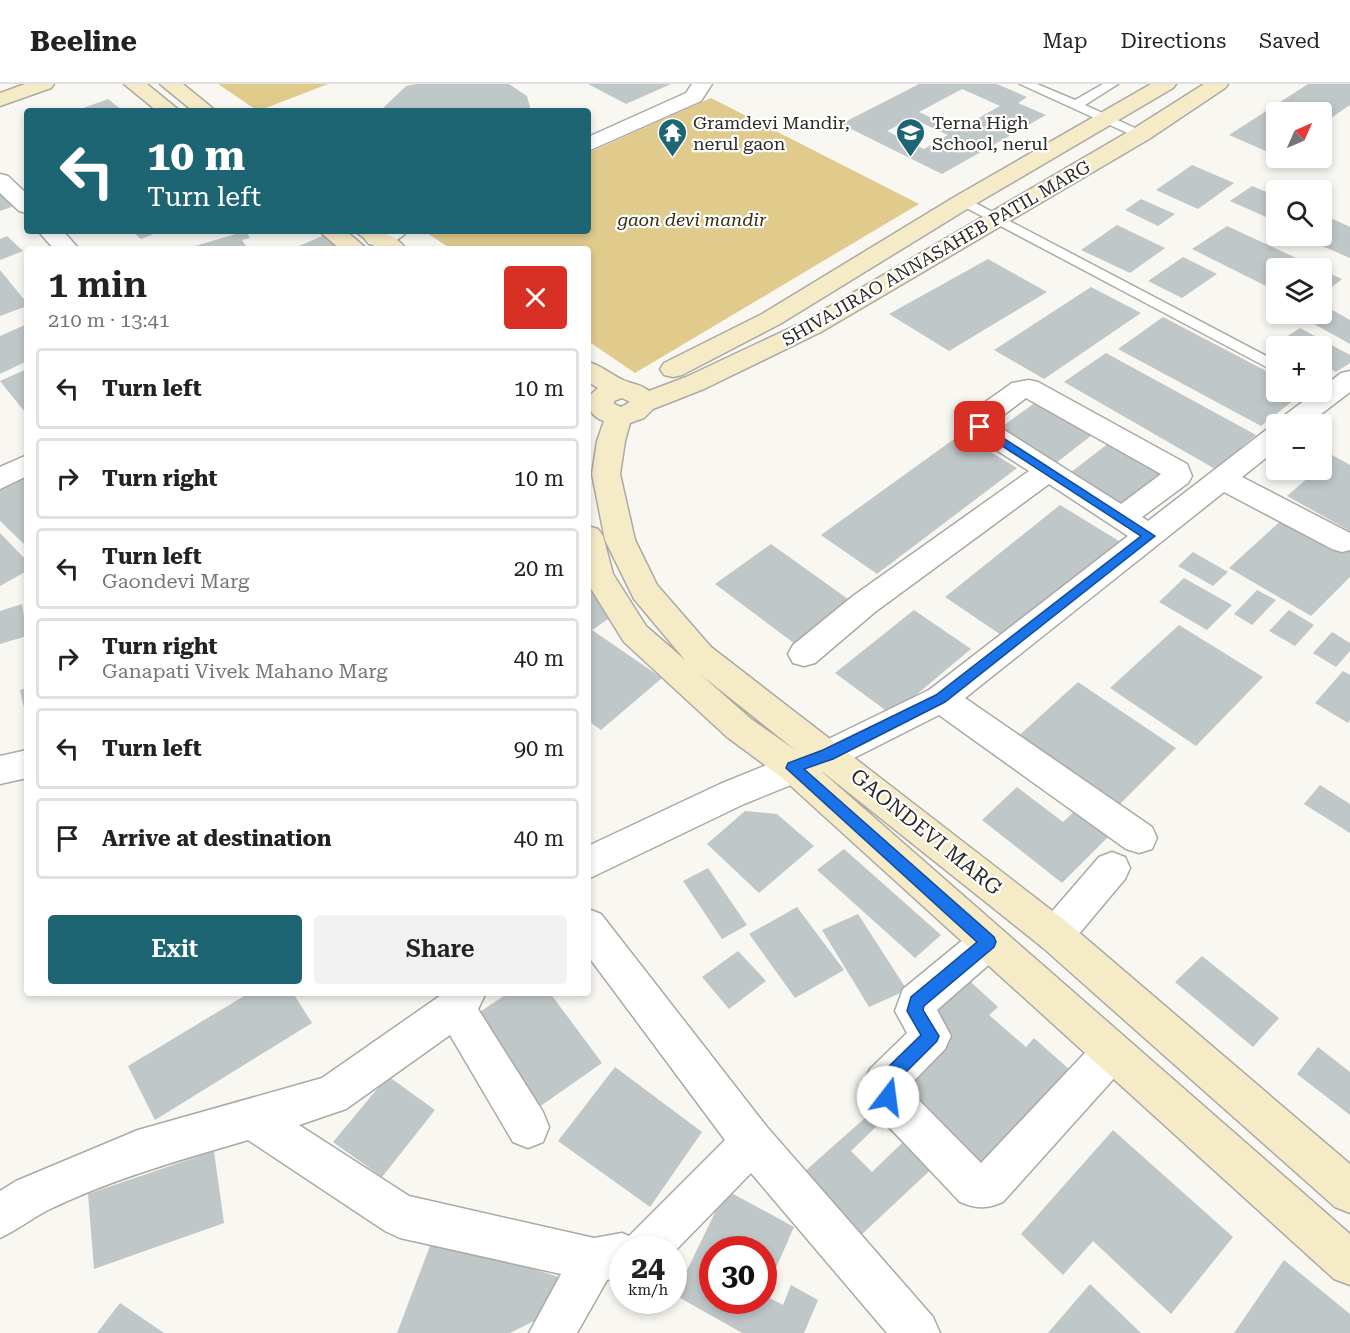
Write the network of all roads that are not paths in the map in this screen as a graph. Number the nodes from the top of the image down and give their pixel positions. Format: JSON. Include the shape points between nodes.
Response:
{"nodes":[{"id":1,"x":44,"y":84,"type":"edge"},
{"id":2,"x":134,"y":84,"type":"edge"},
{"id":3,"x":170,"y":84,"type":"edge"},
{"id":4,"x":702,"y":84,"type":"edge"},
{"id":5,"x":1026,"y":84,"type":"edge"},
{"id":6,"x":1112,"y":84,"type":"edge"},
{"id":7,"x":1166,"y":84,"type":"edge"},
{"id":8,"x":1218,"y":84,"type":"edge"},
{"id":9,"x":0,"y":100,"type":"edge"},
{"id":10,"x":1076,"y":105,"type":"junction"},
{"id":11,"x":166,"y":108,"type":"edge"},
{"id":12,"x":202,"y":108,"type":"edge"},
{"id":13,"x":1109,"y":119,"type":"junction"},
{"id":14,"x":1141,"y":134,"type":"junction"},
{"id":15,"x":591,"y":144,"type":"edge"},
{"id":16,"x":0,"y":181,"type":"edge"},
{"id":17,"x":963,"y":201,"type":"junction"},
{"id":18,"x":21,"y":209,"type":"edge"},
{"id":19,"x":998,"y":219,"type":"junction"},
{"id":20,"x":53,"y":234,"type":"edge"},
{"id":21,"x":335,"y":234,"type":"edge"},
{"id":22,"x":64,"y":246,"type":"edge"},
{"id":23,"x":351,"y":246,"type":"edge"},
{"id":24,"x":1266,"y":362,"type":"edge"},
{"id":25,"x":591,"y":374,"type":"edge"},
{"id":26,"x":1350,"y":378,"type":"edge"},
{"id":27,"x":1334,"y":397,"type":"edge"},
{"id":28,"x":615,"y":403,"type":"edge"},
{"id":29,"x":1307,"y":414,"type":"edge"},
{"id":30,"x":591,"y":427,"type":"edge"},
{"id":31,"x":1266,"y":444,"type":"edge"},
{"id":32,"x":24,"y":466,"type":"edge"},
{"id":33,"x":1048,"y":471,"type":"junction"},
{"id":34,"x":0,"y":479,"type":"edge"},
{"id":35,"x":1222,"y":479,"type":"junction"},
{"id":36,"x":1122,"y":519,"type":"junction"},
{"id":37,"x":1149,"y":536,"type":"junction"},
{"id":38,"x":1342,"y":542,"type":"dead end"},
{"id":39,"x":591,"y":548,"type":"edge"},
{"id":40,"x":804,"y":654,"type":"dead end"},
{"id":41,"x":940,"y":699,"type":"junction"},
{"id":42,"x":828,"y":754,"type":"junction"},
{"id":43,"x":24,"y":765,"type":"edge"},
{"id":44,"x":793,"y":768,"type":"junction"},
{"id":45,"x":0,"y":770,"type":"edge"},
{"id":46,"x":1139,"y":838,"type":"dead end"},
{"id":47,"x":591,"y":862,"type":"edge"},
{"id":48,"x":1112,"y":868,"type":"dead end"},
{"id":49,"x":591,"y":930,"type":"edge"},
{"id":50,"x":1055,"y":935,"type":"junction"},
{"id":51,"x":988,"y":942,"type":"junction"},
{"id":52,"x":462,"y":1000,"type":"edge"},
{"id":53,"x":1112,"y":1052,"type":"junction"},
{"id":54,"x":254,"y":1119,"type":"junction"},
{"id":55,"x":528,"y":1127,"type":"dead end"},
{"id":56,"x":752,"y":1142,"type":"junction"},
{"id":57,"x":1350,"y":1192,"type":"edge"},
{"id":58,"x":0,"y":1216,"type":"edge"},
{"id":59,"x":661,"y":1236,"type":"edge"},
{"id":60,"x":608,"y":1258,"type":"edge"},
{"id":61,"x":1350,"y":1263,"type":"edge"},
{"id":62,"x":552,"y":1333,"type":"edge"},
{"id":63,"x":917,"y":1333,"type":"edge"}],
"edges":[{"from":1,"to":9,"type":"main road"},
{"from":2,"to":11,"type":"main road"},
{"from":3,"to":12,"type":"main road"},
{"from":4,"to":15,"type":"street","via":[[694,98]]},
{"from":5,"to":10,"type":"lane"},
{"from":6,"to":10,"type":"lane"},
{"from":7,"to":13,"type":"main road","name":"SHIVAJIRAO ANNASAHEB PATIL MARG"},
{"from":8,"to":14,"type":"main road","name":"SHIVAJIRAO ANNASAHEB PATIL MARG"},
{"from":10,"to":13,"type":"lane"},
{"from":13,"to":14,"type":"lane"},
{"from":13,"to":17,"type":"main road","name":"SHIVAJIRAO ANNASAHEB PATIL MARG"},
{"from":14,"to":19,"type":"main road","name":"SHIVAJIRAO ANNASAHEB PATIL MARG"},
{"from":16,"to":18,"type":"street"},
{"from":17,"to":19,"type":"lane"},
{"from":17,"to":28,"type":"main road","name":"SHIVAJIRAO ANNASAHEB PATIL MARG","via":[[771,319]]},
{"from":19,"to":24,"type":"lane"},
{"from":19,"to":28,"type":"main road","name":"SHIVAJIRAO ANNASAHEB PATIL MARG","via":[[812,327],[695,383]]},
{"from":20,"to":22,"type":"street"},
{"from":21,"to":23,"type":"main road"},
{"from":25,"to":28,"type":"main road"},
{"from":26,"to":27,"type":"street"},
{"from":27,"to":29,"type":"street"},
{"from":28,"to":30,"type":"main road"},
{"from":28,"to":42,"type":"main road","name":"GAONDEVI MARG","via":[[606,474],[620,540],[645,591],[700,656]]},
{"from":31,"to":35,"type":"street"},
{"from":32,"to":34,"type":"street"},
{"from":33,"to":36,"type":"street"},
{"from":33,"to":36,"type":"street","via":[[980,427],[977,421],[1021,389],[1029,388],[1177,471],[1178,476]]},
{"from":33,"to":40,"type":"street","via":[[864,604]]},
{"from":35,"to":37,"type":"street"},
{"from":35,"to":38,"type":"street"},
{"from":36,"to":37,"type":"street"},
{"from":37,"to":41,"type":"street"},
{"from":39,"to":44,"type":"main road","name":"GAONDEVI MARG","via":[[598,575],[635,634],[739,728]]},
{"from":41,"to":42,"type":"street"},
{"from":41,"to":46,"type":"street"},
{"from":42,"to":44,"type":"street"},
{"from":42,"to":50,"type":"main road","name":"GAONDEVI MARG"},
{"from":43,"to":45,"type":"street"},
{"from":44,"to":47,"type":"street"},
{"from":44,"to":51,"type":"main road","name":"GAONDEVI MARG"},
{"from":48,"to":50,"type":"street"},
{"from":49,"to":56,"type":"street"},
{"from":50,"to":57,"type":"main road","name":"GAONDEVI MARG"},
{"from":51,"to":53,"type":"main road","name":"GAONDEVI MARG"},
{"from":51,"to":53,"type":"street","via":[[917,1002],[915,1011],[931,1036],[884,1083],[888,1097],[975,1187],[988,1187]]},
{"from":52,"to":54,"type":"street","via":[[332,1095]]},
{"from":52,"to":55,"type":"street"},
{"from":53,"to":61,"type":"main road","name":"GAONDEVI MARG"},
{"from":54,"to":58,"type":"street","via":[[138,1151],[31,1196]]},
{"from":54,"to":60,"type":"street","via":[[400,1216]]},
{"from":56,"to":59,"type":"street"},
{"from":56,"to":63,"type":"street"},
{"from":60,"to":62,"type":"street"}]}
